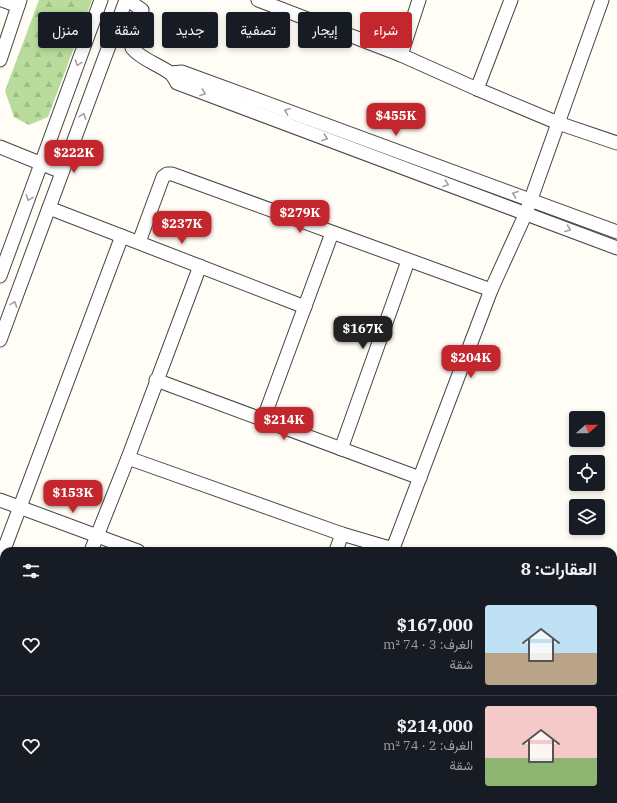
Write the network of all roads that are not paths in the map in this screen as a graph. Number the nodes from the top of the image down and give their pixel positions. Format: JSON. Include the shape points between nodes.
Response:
{"nodes":[{"id":1,"x":2,"y":0,"type":"edge"},
{"id":2,"x":101,"y":0,"type":"edge"},
{"id":3,"x":127,"y":0,"type":"edge"},
{"id":4,"x":258,"y":0,"type":"edge"},
{"id":5,"x":419,"y":0,"type":"edge"},
{"id":6,"x":511,"y":0,"type":"edge"},
{"id":7,"x":602,"y":0,"type":"edge"},
{"id":8,"x":19,"y":3,"type":"edge"},
{"id":9,"x":144,"y":5,"type":"edge"},
{"id":10,"x":6,"y":22,"type":"edge"},
{"id":11,"x":401,"y":55,"type":"junction"},
{"id":12,"x":0,"y":60,"type":"edge"},
{"id":13,"x":171,"y":73,"type":"junction"},
{"id":14,"x":477,"y":89,"type":"junction"},
{"id":15,"x":558,"y":123,"type":"junction"},
{"id":16,"x":617,"y":143,"type":"edge"},
{"id":17,"x":0,"y":147,"type":"edge"},
{"id":18,"x":42,"y":164,"type":"junction"},
{"id":19,"x":62,"y":172,"type":"junction"},
{"id":20,"x":530,"y":200,"type":"junction"},
{"id":21,"x":49,"y":208,"type":"junction"},
{"id":22,"x":526,"y":213,"type":"junction"},
{"id":23,"x":617,"y":232,"type":"edge"},
{"id":24,"x":332,"y":233,"type":"junction"},
{"id":25,"x":122,"y":236,"type":"junction"},
{"id":26,"x":139,"y":242,"type":"junction"},
{"id":27,"x":617,"y":248,"type":"edge"},
{"id":28,"x":408,"y":261,"type":"junction"},
{"id":29,"x":200,"y":266,"type":"junction"},
{"id":30,"x":0,"y":276,"type":"edge"},
{"id":31,"x":491,"y":290,"type":"junction"},
{"id":32,"x":305,"y":307,"type":"junction"},
{"id":33,"x":0,"y":340,"type":"edge"},
{"id":34,"x":156,"y":380,"type":"junction"},
{"id":35,"x":263,"y":420,"type":"junction"},
{"id":36,"x":341,"y":448,"type":"junction"},
{"id":37,"x":128,"y":458,"type":"junction"},
{"id":38,"x":420,"y":478,"type":"junction"},
{"id":39,"x":0,"y":500,"type":"edge"},
{"id":40,"x":20,"y":508,"type":"junction"},
{"id":41,"x":342,"y":534,"type":"junction"},
{"id":42,"x":96,"y":536,"type":"junction"},
{"id":43,"x":5,"y":547,"type":"edge"},
{"id":44,"x":92,"y":547,"type":"edge"},
{"id":45,"x":127,"y":547,"type":"edge"},
{"id":46,"x":337,"y":547,"type":"edge"},
{"id":47,"x":383,"y":547,"type":"edge"},
{"id":48,"x":393,"y":547,"type":"edge"}],
"edges":[{"from":1,"to":8,"type":"street"},
{"from":2,"to":18,"type":"street","one_way":true},
{"from":3,"to":9,"type":"street"},
{"from":19,"to":3,"type":"street","one_way":true},
{"from":4,"to":11,"type":"street"},
{"from":5,"to":11,"type":"street"},
{"from":6,"to":14,"type":"street"},
{"from":7,"to":15,"type":"street"},
{"from":8,"to":10,"type":"street"},
{"from":9,"to":13,"type":"street","via":[[132,48],[153,64]]},
{"from":10,"to":12,"type":"street"},
{"from":11,"to":14,"type":"street"},
{"from":20,"to":13,"type":"street","one_way":true,"via":[[182,72]]},
{"from":13,"to":22,"type":"street","one_way":true,"via":[[177,83]]},
{"from":14,"to":15,"type":"street"},
{"from":15,"to":16,"type":"street"},
{"from":15,"to":20,"type":"street"},
{"from":17,"to":18,"type":"street"},
{"from":18,"to":19,"type":"street"},
{"from":18,"to":30,"type":"street","one_way":true},
{"from":19,"to":21,"type":"street"},
{"from":20,"to":22,"type":"street"},
{"from":20,"to":23,"type":"street"},
{"from":21,"to":25,"type":"street"},
{"from":33,"to":21,"type":"street","one_way":true},
{"from":22,"to":27,"type":"street","one_way":true},
{"from":22,"to":31,"type":"street"},
{"from":24,"to":26,"type":"street","via":[[167,174],[163,177]]},
{"from":24,"to":28,"type":"street"},
{"from":24,"to":32,"type":"street"},
{"from":25,"to":26,"type":"street"},
{"from":25,"to":40,"type":"street"},
{"from":26,"to":29,"type":"street"},
{"from":28,"to":31,"type":"street"},
{"from":28,"to":36,"type":"street"},
{"from":29,"to":32,"type":"street"},
{"from":29,"to":34,"type":"street"},
{"from":31,"to":38,"type":"street"},
{"from":32,"to":35,"type":"street"},
{"from":34,"to":35,"type":"street"},
{"from":34,"to":37,"type":"street"},
{"from":35,"to":36,"type":"street"},
{"from":36,"to":38,"type":"street"},
{"from":37,"to":41,"type":"street"},
{"from":37,"to":42,"type":"street"},
{"from":38,"to":48,"type":"street"},
{"from":39,"to":40,"type":"street"},
{"from":40,"to":42,"type":"street"},
{"from":40,"to":43,"type":"street"},
{"from":41,"to":46,"type":"street"},
{"from":41,"to":47,"type":"street"},
{"from":42,"to":44,"type":"street"},
{"from":42,"to":45,"type":"street"}]}
